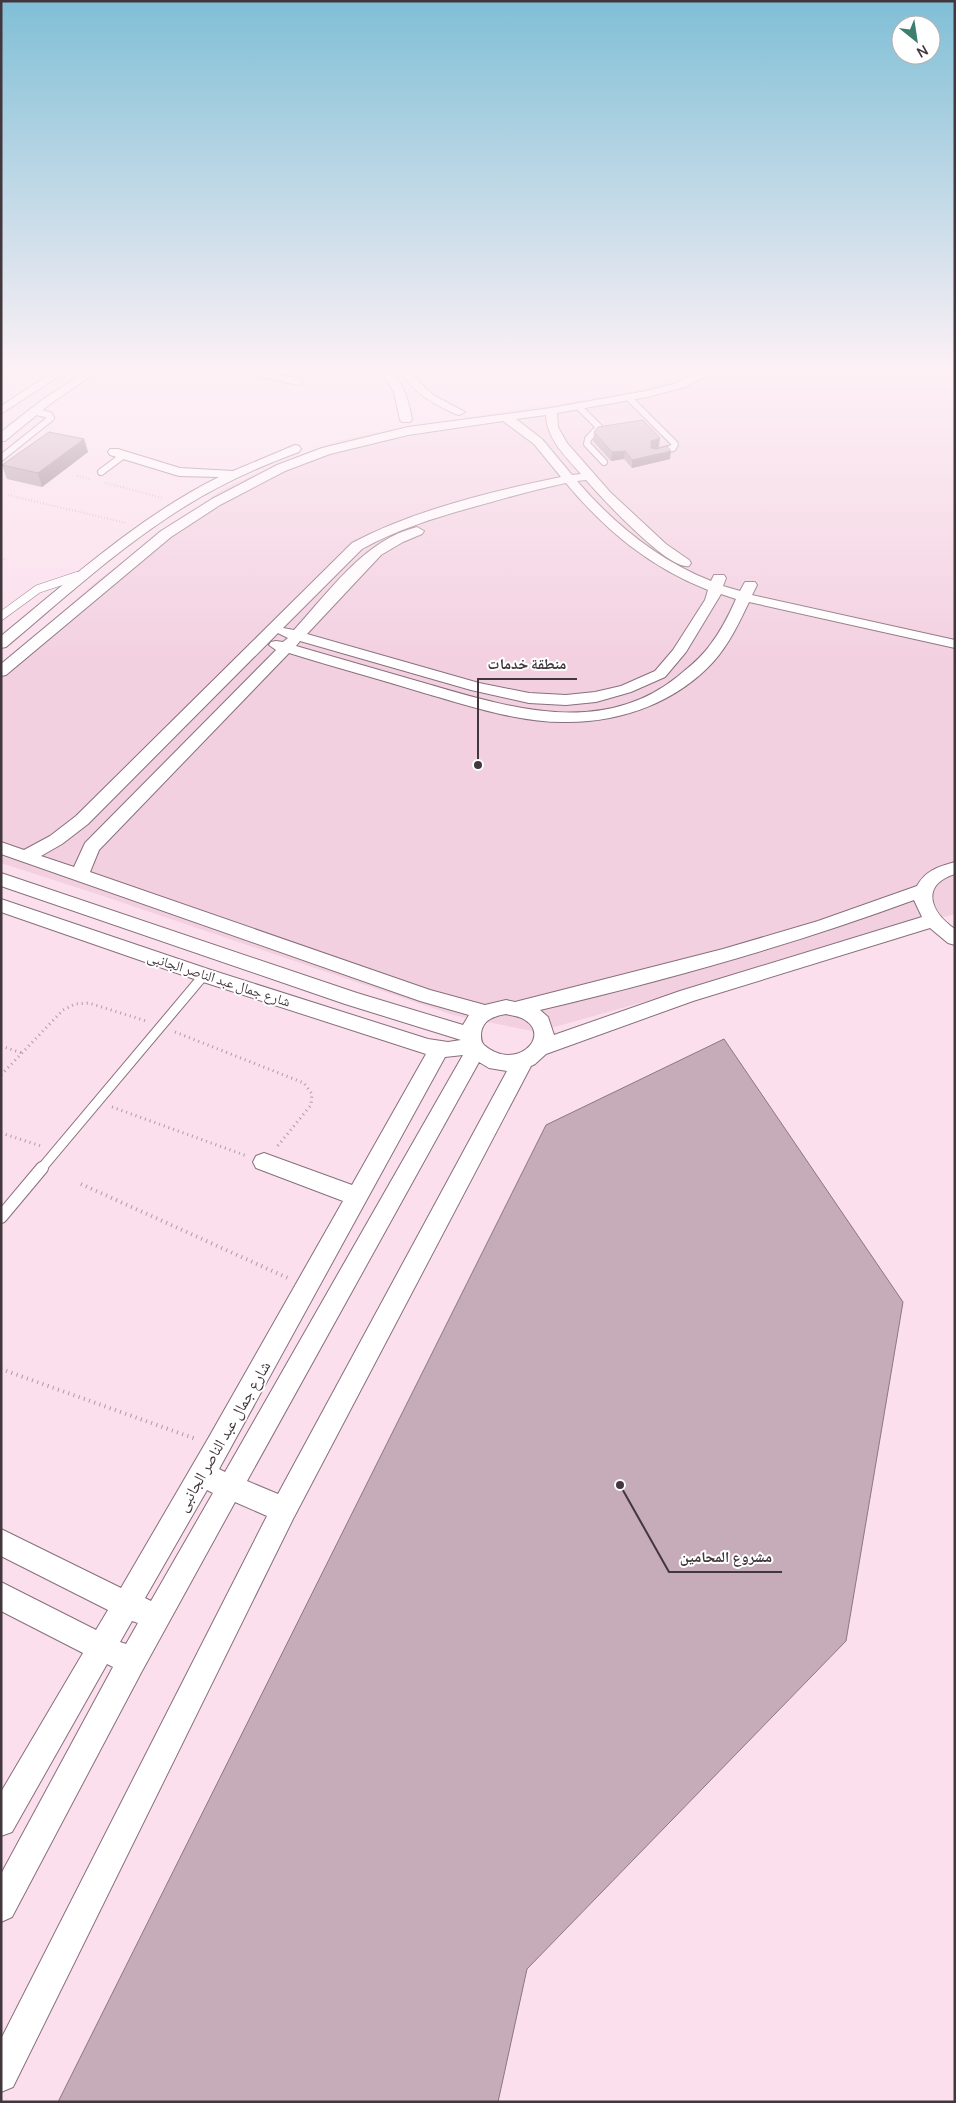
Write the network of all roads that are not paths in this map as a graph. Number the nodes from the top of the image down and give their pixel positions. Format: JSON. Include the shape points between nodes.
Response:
{"nodes":[{"id":1,"x":107,"y":466,"type":"edge"},
{"id":2,"x":161,"y":466,"type":"edge"},
{"id":3,"x":252,"y":466,"type":"edge"},
{"id":4,"x":286,"y":466,"type":"edge"},
{"id":5,"x":558,"y":466,"type":"edge"},
{"id":6,"x":581,"y":466,"type":"edge"},
{"id":7,"x":101,"y":472,"type":"dead end"},
{"id":8,"x":180,"y":472,"type":"junction"},
{"id":9,"x":234,"y":474,"type":"junction"},
{"id":10,"x":593,"y":480,"type":"junction"},
{"id":11,"x":572,"y":484,"type":"junction"},
{"id":12,"x":194,"y":496,"type":"junction"},
{"id":13,"x":109,"y":556,"type":"junction"},
{"id":14,"x":131,"y":562,"type":"junction"},
{"id":15,"x":89,"y":572,"type":"junction"},
{"id":16,"x":717,"y":583,"type":"junction"},
{"id":17,"x":747,"y":591,"type":"junction"},
{"id":18,"x":1,"y":616,"type":"edge"},
{"id":19,"x":275,"y":628,"type":"junction"},
{"id":20,"x":955,"y":631,"type":"edge"},
{"id":21,"x":296,"y":636,"type":"junction"},
{"id":22,"x":262,"y":641,"type":"junction"},
{"id":23,"x":1,"y":644,"type":"edge"},
{"id":24,"x":955,"y":644,"type":"edge"},
{"id":25,"x":286,"y":648,"type":"junction"},
{"id":26,"x":1,"y":672,"type":"edge"},
{"id":27,"x":1,"y":848,"type":"edge"},
{"id":28,"x":26,"y":856,"type":"junction"},
{"id":29,"x":954,"y":868,"type":"edge"},
{"id":30,"x":80,"y":874,"type":"junction"},
{"id":31,"x":1,"y":879,"type":"edge"},
{"id":32,"x":924,"y":890,"type":"junction"},
{"id":33,"x":1,"y":905,"type":"edge"},
{"id":34,"x":932,"y":921,"type":"junction"},
{"id":35,"x":955,"y":938,"type":"edge"},
{"id":36,"x":204,"y":975,"type":"junction"},
{"id":37,"x":518,"y":1008,"type":"junction"},
{"id":38,"x":485,"y":1012,"type":"junction"},
{"id":39,"x":473,"y":1044,"type":"junction"},
{"id":40,"x":439,"y":1049,"type":"junction"},
{"id":41,"x":532,"y":1054,"type":"junction"},
{"id":42,"x":264,"y":1162,"type":"road end"},
{"id":43,"x":358,"y":1197,"type":"junction"},
{"id":44,"x":1,"y":1217,"type":"edge"},
{"id":45,"x":202,"y":1474,"type":"junction"},
{"id":46,"x":229,"y":1487,"type":"junction"},
{"id":47,"x":284,"y":1510,"type":"junction"},
{"id":48,"x":1,"y":1542,"type":"edge"},
{"id":49,"x":1,"y":1596,"type":"edge"},
{"id":50,"x":127,"y":1605,"type":"junction"},
{"id":51,"x":157,"y":1617,"type":"junction"},
{"id":52,"x":102,"y":1648,"type":"junction"},
{"id":53,"x":132,"y":1661,"type":"junction"},
{"id":54,"x":1,"y":1820,"type":"edge"},
{"id":55,"x":1,"y":1906,"type":"edge"},
{"id":56,"x":1,"y":2075,"type":"edge"}],
"edges":[{"from":1,"to":7,"type":"lane"},
{"from":2,"to":8,"type":"street"},
{"from":3,"to":9,"type":"street"},
{"from":4,"to":14,"type":"street","via":[[193,515]]},
{"from":5,"to":11,"type":"street"},
{"from":6,"to":10,"type":"street"},
{"from":8,"to":9,"type":"street"},
{"from":8,"to":12,"type":"street"},
{"from":9,"to":12,"type":"street"},
{"from":10,"to":11,"type":"street"},
{"from":10,"to":16,"type":"street","via":[[670,554]]},
{"from":11,"to":16,"type":"street","via":[[649,556],[682,575]]},
{"from":11,"to":19,"type":"street","via":[[413,520],[382,531],[357,546]]},
{"from":11,"to":21,"type":"street","via":[[424,528],[398,539],[376,552],[359,568]]},
{"from":12,"to":13,"type":"street"},
{"from":13,"to":14,"type":"street"},
{"from":13,"to":15,"type":"street"},
{"from":14,"to":26,"type":"street"},
{"from":15,"to":18,"type":"lane","via":[[38,589]]},
{"from":15,"to":23,"type":"street"},
{"from":16,"to":17,"type":"street"},
{"from":16,"to":21,"type":"street","via":[[712,600],[680,652],[660,674],[626,689],[596,697],[566,700],[528,698],[476,687]]},
{"from":17,"to":20,"type":"street"},
{"from":17,"to":24,"type":"street"},
{"from":17,"to":25,"type":"street","via":[[702,665],[667,693],[611,715],[571,718],[523,715]]},
{"from":19,"to":21,"type":"street"},
{"from":19,"to":22,"type":"street"},
{"from":21,"to":25,"type":"street"},
{"from":22,"to":25,"type":"street"},
{"from":22,"to":28,"type":"street","via":[[82,820],[56,840]]},
{"from":25,"to":30,"type":"street","via":[[91,847]]},
{"from":27,"to":28,"type":"street"},
{"from":28,"to":30,"type":"street"},
{"from":29,"to":32,"type":"street","via":[[934,877]]},
{"from":30,"to":38,"type":"street","via":[[427,996]]},
{"from":31,"to":39,"type":"street","via":[[352,999]]},
{"from":32,"to":34,"type":"street","via":[[922,900]]},
{"from":32,"to":37,"type":"street","via":[[828,925],[624,984]]},
{"from":33,"to":36,"type":"street","name":"شارع جمال عبد الناصر الجانبى"},
{"from":34,"to":35,"type":"street"},
{"from":34,"to":41,"type":"street","via":[[700,992],[598,1026]]},
{"from":36,"to":40,"type":"street","name":"شارع جمال عبد الناصر الجانبى"},
{"from":36,"to":44,"type":"lane"},
{"from":37,"to":38,"type":"street","via":[[495,1008]]},
{"from":37,"to":41,"type":"street","via":[[529,1012],[544,1028],[545,1038]]},
{"from":38,"to":39,"type":"street","via":[[472,1027]]},
{"from":39,"to":40,"type":"street","name":"شارع جمال عبد الناصر الجانبى"},
{"from":39,"to":41,"type":"street","via":[[485,1057],[497,1062],[510,1064]]},
{"from":39,"to":46,"type":"street"},
{"from":40,"to":43,"type":"street","name":"شارع جمال عبد الناصر الجانبى"},
{"from":41,"to":47,"type":"street"},
{"from":42,"to":43,"type":"street"},
{"from":43,"to":45,"type":"street","name":"شارع جمال عبد الناصر الجانبى"},
{"from":45,"to":46,"type":"street"},
{"from":45,"to":50,"type":"street","name":"شارع جمال عبد الناصر الجانبى"},
{"from":46,"to":47,"type":"street"},
{"from":46,"to":51,"type":"street"},
{"from":47,"to":56,"type":"street"},
{"from":48,"to":50,"type":"street"},
{"from":49,"to":52,"type":"street"},
{"from":50,"to":51,"type":"street"},
{"from":50,"to":52,"type":"street","name":"شارع جمال عبد الناصر الجانبى"},
{"from":51,"to":53,"type":"street"},
{"from":52,"to":53,"type":"street"},
{"from":52,"to":54,"type":"street","name":"شارع جمال عبد الناصر الجانبى"},
{"from":53,"to":55,"type":"street"}]}
